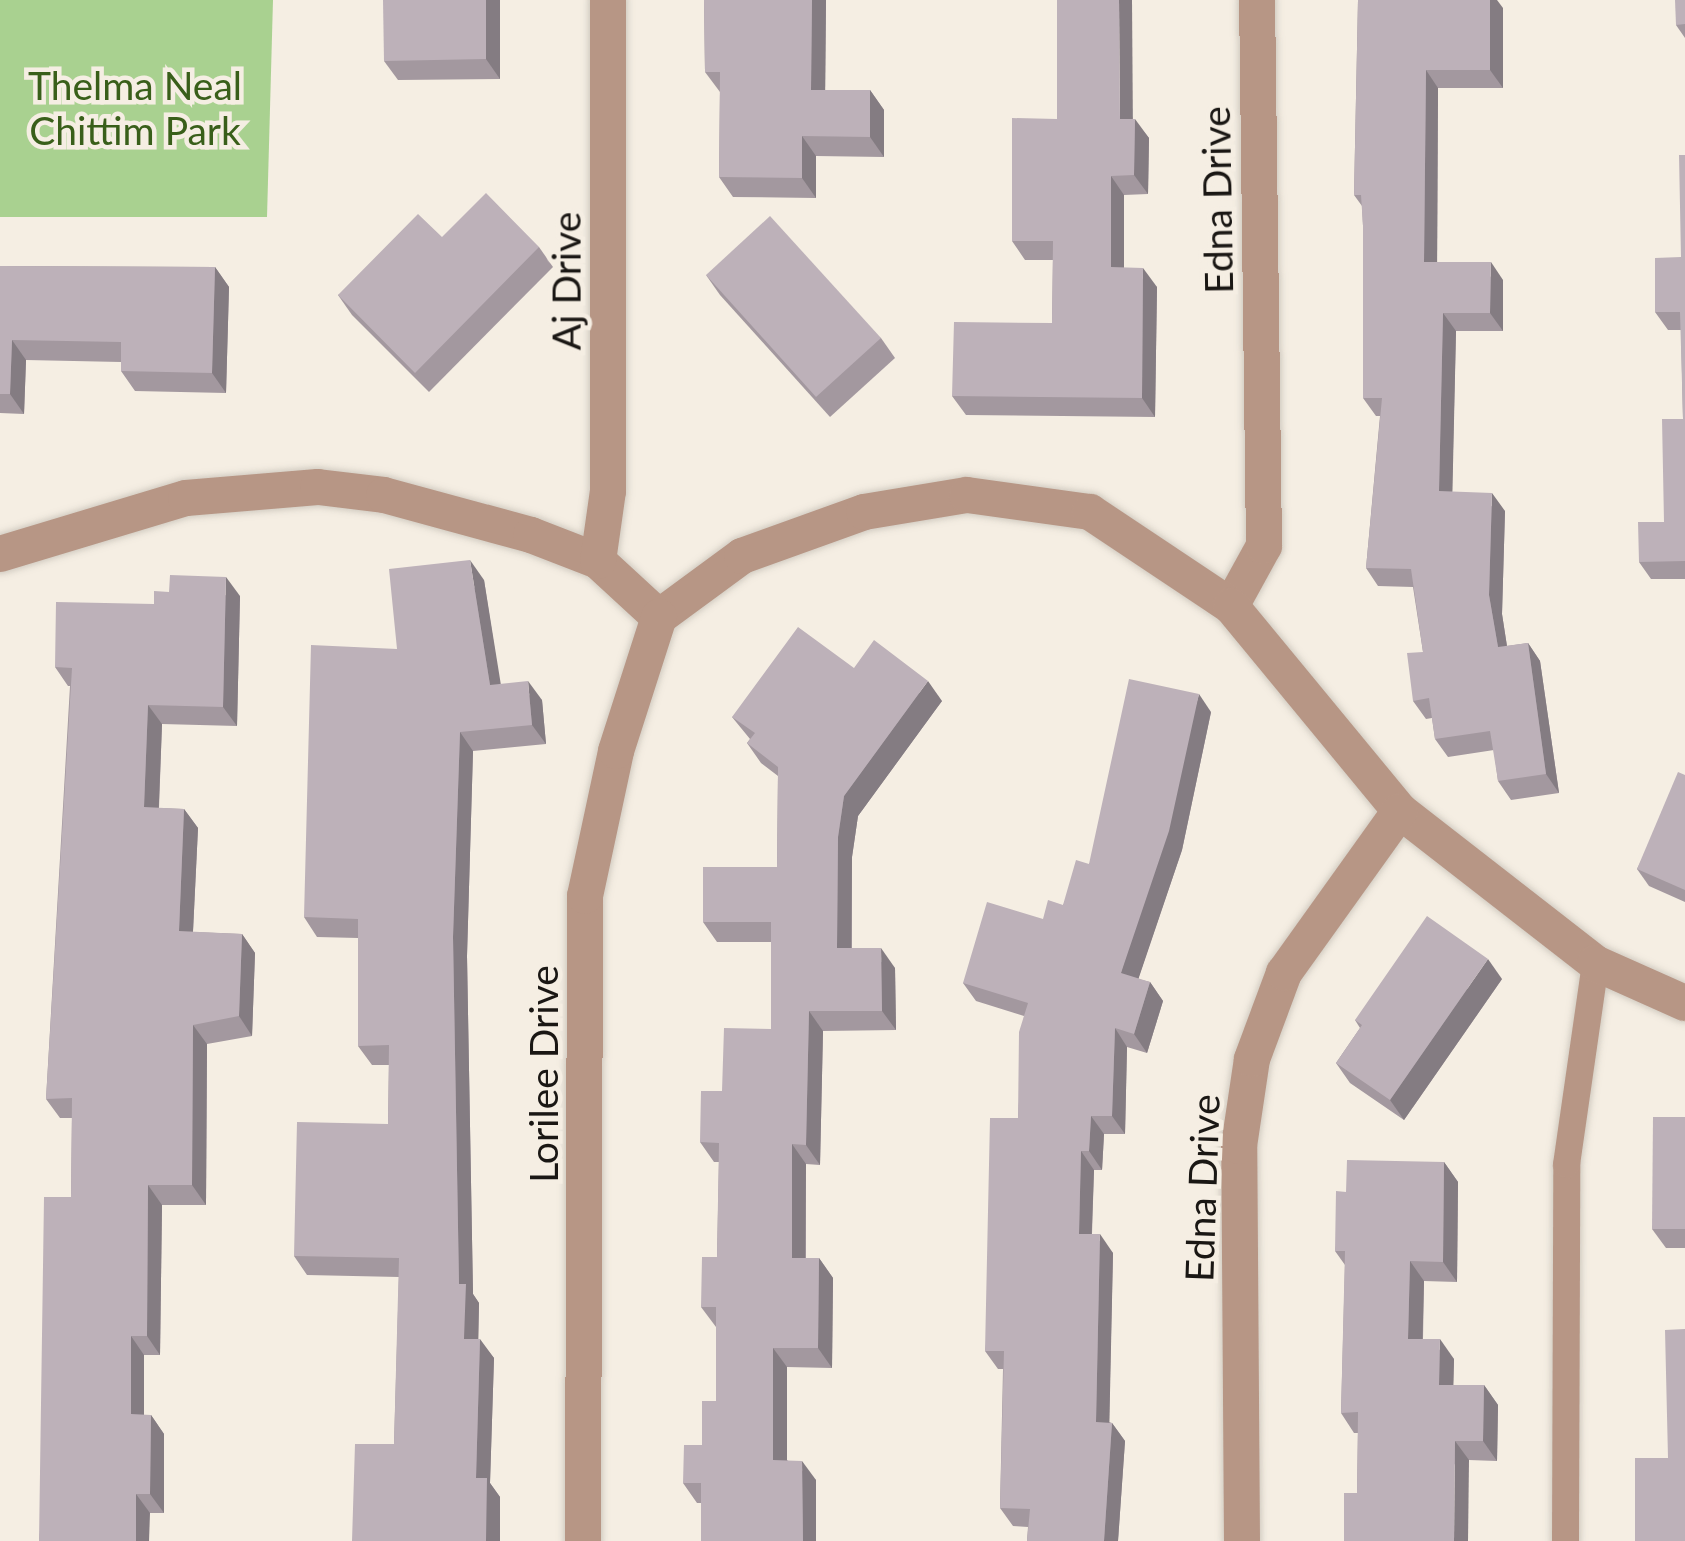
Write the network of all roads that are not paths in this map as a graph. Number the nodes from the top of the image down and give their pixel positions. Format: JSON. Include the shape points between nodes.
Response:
{"nodes":[{"id":1,"x":608,"y":0,"type":"edge"},
{"id":2,"x":1257,"y":0,"type":"edge"},
{"id":3,"x":0,"y":554,"type":"edge"},
{"id":4,"x":598,"y":561,"type":"junction"},
{"id":5,"x":1231,"y":606,"type":"junction"},
{"id":6,"x":659,"y":617,"type":"junction"},
{"id":7,"x":1400,"y":811,"type":"junction"},
{"id":8,"x":1595,"y":963,"type":"junction"},
{"id":9,"x":1685,"y":1004,"type":"edge"},
{"id":10,"x":583,"y":1541,"type":"edge"},
{"id":11,"x":1242,"y":1541,"type":"edge"},
{"id":12,"x":1565,"y":1541,"type":"edge"}],
"edges":[{"from":1,"to":4,"type":"street","name":"Aj Drive","via":[[608,491]]},
{"from":2,"to":5,"type":"street","name":"Edna Drive","via":[[1264,546]]},
{"from":3,"to":4,"type":"street","via":[[186,498],[318,487],[436,508]]},
{"from":4,"to":6,"type":"street"},
{"from":5,"to":6,"type":"street","via":[[1090,512],[968,495],[864,512],[742,556]]},
{"from":5,"to":7,"type":"street"},
{"from":6,"to":10,"type":"street","name":"Lorilee Drive","via":[[616,751],[585,896]]},
{"from":7,"to":8,"type":"street"},
{"from":7,"to":11,"type":"street","name":"Edna Drive","via":[[1284,973],[1252,1059],[1239,1146]]},
{"from":8,"to":9,"type":"street"},
{"from":8,"to":12,"type":"lane","via":[[1566,1164]]}]}
